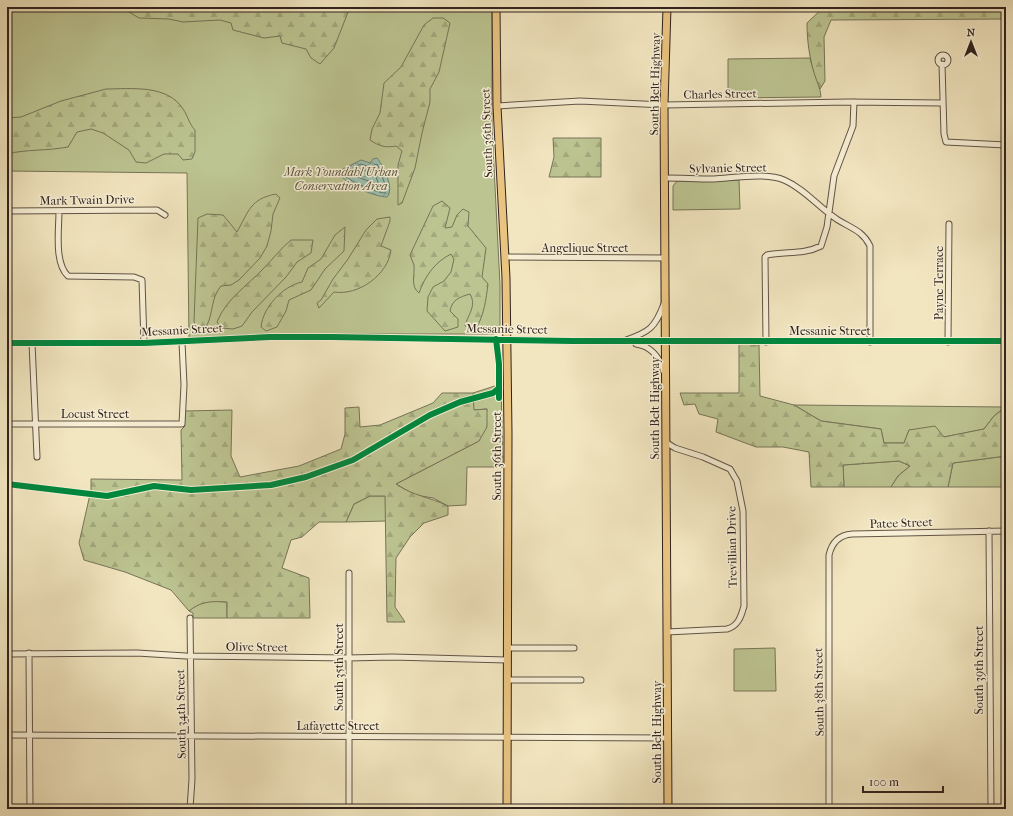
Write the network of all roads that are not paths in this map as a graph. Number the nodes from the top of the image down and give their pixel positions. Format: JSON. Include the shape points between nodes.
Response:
{"nodes":[{"id":1,"x":496,"y":7,"type":"edge"},
{"id":2,"x":667,"y":7,"type":"edge"},
{"id":3,"x":942,"y":64,"type":"dead end"},
{"id":4,"x":854,"y":102,"type":"junction"},
{"id":5,"x":943,"y":104,"type":"junction"},
{"id":6,"x":664,"y":105,"type":"junction"},
{"id":7,"x":497,"y":106,"type":"junction"},
{"id":8,"x":1006,"y":145,"type":"edge"},
{"id":9,"x":665,"y":178,"type":"junction"},
{"id":10,"x":7,"y":211,"type":"edge"},
{"id":11,"x":59,"y":211,"type":"junction"},
{"id":12,"x":829,"y":213,"type":"junction"},
{"id":13,"x":165,"y":215,"type":"dead end"},
{"id":14,"x":949,"y":224,"type":"dead end"},
{"id":15,"x":505,"y":257,"type":"junction"},
{"id":16,"x":665,"y":258,"type":"junction"},
{"id":17,"x":666,"y":300,"type":"junction"},
{"id":18,"x":507,"y":339,"type":"junction"},
{"id":19,"x":622,"y":341,"type":"junction"},
{"id":20,"x":1006,"y":341,"type":"edge"},
{"id":21,"x":182,"y":342,"type":"junction"},
{"id":22,"x":666,"y":342,"type":"junction"},
{"id":23,"x":766,"y":342,"type":"junction"},
{"id":24,"x":870,"y":342,"type":"junction"},
{"id":25,"x":948,"y":342,"type":"junction"},
{"id":26,"x":7,"y":343,"type":"edge"},
{"id":27,"x":32,"y":343,"type":"junction"},
{"id":28,"x":144,"y":343,"type":"junction"},
{"id":29,"x":666,"y":381,"type":"junction"},
{"id":30,"x":7,"y":424,"type":"edge"},
{"id":31,"x":35,"y":424,"type":"junction"},
{"id":32,"x":667,"y":443,"type":"junction"},
{"id":33,"x":37,"y":457,"type":"dead end"},
{"id":34,"x":989,"y":531,"type":"junction"},
{"id":35,"x":1006,"y":531,"type":"edge"},
{"id":36,"x":349,"y":573,"type":"dead end"},
{"id":37,"x":828,"y":575,"type":"joint"},
{"id":38,"x":190,"y":618,"type":"dead end"},
{"id":39,"x":668,"y":632,"type":"junction"},
{"id":40,"x":508,"y":648,"type":"junction"},
{"id":41,"x":574,"y":648,"type":"dead end"},
{"id":42,"x":28,"y":653,"type":"junction"},
{"id":43,"x":7,"y":654,"type":"edge"},
{"id":44,"x":190,"y":656,"type":"junction"},
{"id":45,"x":348,"y":658,"type":"junction"},
{"id":46,"x":508,"y":660,"type":"junction"},
{"id":47,"x":508,"y":680,"type":"junction"},
{"id":48,"x":581,"y":680,"type":"dead end"},
{"id":49,"x":7,"y":735,"type":"edge"},
{"id":50,"x":29,"y":735,"type":"junction"},
{"id":51,"x":192,"y":735,"type":"junction"},
{"id":52,"x":349,"y":737,"type":"junction"},
{"id":53,"x":507,"y":737,"type":"junction"},
{"id":54,"x":668,"y":738,"type":"junction"},
{"id":55,"x":30,"y":809,"type":"edge"},
{"id":56,"x":190,"y":809,"type":"edge"},
{"id":57,"x":349,"y":809,"type":"edge"},
{"id":58,"x":507,"y":809,"type":"edge"},
{"id":59,"x":668,"y":809,"type":"edge"},
{"id":60,"x":829,"y":809,"type":"edge"},
{"id":61,"x":991,"y":809,"type":"edge"}],
"edges":[{"from":1,"to":7,"type":"main road","name":"South 36th Street"},
{"from":2,"to":6,"type":"main road","name":"South Belt Highway"},
{"from":3,"to":5,"type":"street"},
{"from":4,"to":5,"type":"street","name":"Charles Street"},
{"from":4,"to":6,"type":"street","name":"Charles Street"},
{"from":4,"to":12,"type":"street","via":[[853,126],[834,176]]},
{"from":5,"to":8,"type":"street","via":[[946,142]]},
{"from":6,"to":7,"type":"street","name":"Charles Street","via":[[580,101]]},
{"from":6,"to":9,"type":"main road","name":"South Belt Highway"},
{"from":7,"to":15,"type":"main road","name":"South 36th Street"},
{"from":9,"to":12,"type":"street","name":"Sylvanie Street","via":[[765,176],[784,179]]},
{"from":9,"to":16,"type":"main road","name":"South Belt Highway"},
{"from":10,"to":11,"type":"street","name":"Mark Twain Drive"},
{"from":11,"to":13,"type":"street","name":"Mark Twain Drive","via":[[157,210]]},
{"from":11,"to":28,"type":"street","via":[[59,262],[62,271],[68,276],[134,276],[142,280]]},
{"from":12,"to":23,"type":"street","via":[[821,246],[797,254],[767,254],[765,257]]},
{"from":12,"to":24,"type":"street","via":[[856,229],[867,239],[870,246]]},
{"from":14,"to":25,"type":"street","name":"Payne Terrace"},
{"from":15,"to":16,"type":"street","name":"Angelique Street"},
{"from":15,"to":18,"type":"main road","name":"South 36th Street"},
{"from":16,"to":17,"type":"main road","name":"South Belt Highway"},
{"from":17,"to":19,"type":"street","via":[[654,326],[643,334]]},
{"from":17,"to":22,"type":"main road","name":"South Belt Highway"},
{"from":18,"to":19,"type":"street","name":"Messanie Street"},
{"from":18,"to":21,"type":"street","name":"Messanie Street","via":[[270,337]]},
{"from":18,"to":40,"type":"main road","name":"South 36th Street"},
{"from":19,"to":22,"type":"street","name":"Messanie Street"},
{"from":19,"to":29,"type":"street","via":[[641,344],[655,353],[662,365]]},
{"from":20,"to":25,"type":"street","name":"Messanie Street"},
{"from":21,"to":28,"type":"street","name":"Messanie Street"},
{"from":21,"to":31,"type":"street","name":"Locust Street","via":[[182,424]]},
{"from":22,"to":23,"type":"street","name":"Messanie Street"},
{"from":22,"to":29,"type":"main road","name":"South Belt Highway"},
{"from":23,"to":24,"type":"street","name":"Messanie Street"},
{"from":24,"to":25,"type":"street","name":"Messanie Street"},
{"from":26,"to":27,"type":"street","name":"Messanie Street"},
{"from":27,"to":28,"type":"street","name":"Messanie Street"},
{"from":27,"to":31,"type":"street"},
{"from":29,"to":32,"type":"main road","name":"South Belt Highway"},
{"from":30,"to":31,"type":"street","name":"Locust Street"},
{"from":31,"to":33,"type":"street"},
{"from":32,"to":39,"type":"main road","name":"South Belt Highway"},
{"from":32,"to":39,"type":"street","name":"Trevillian Drive","via":[[730,469],[737,481],[743,511],[744,606],[740,619],[732,628]]},
{"from":34,"to":35,"type":"street","name":"Patee Street"},
{"from":34,"to":37,"type":"street","name":"Patee Street","via":[[845,535],[836,541],[829,552]]},
{"from":34,"to":61,"type":"street","name":"South 39th Street"},
{"from":36,"to":45,"type":"street","name":"South 35th Street"},
{"from":37,"to":60,"type":"street","name":"South 38th Street"},
{"from":38,"to":44,"type":"street","name":"South 34th Street"},
{"from":39,"to":54,"type":"main road","name":"South Belt Highway"},
{"from":40,"to":41,"type":"street"},
{"from":40,"to":46,"type":"main road","name":"South 36th Street"},
{"from":42,"to":43,"type":"street","name":"Olive Street"},
{"from":42,"to":44,"type":"street","name":"Olive Street","via":[[137,653]]},
{"from":42,"to":50,"type":"street"},
{"from":44,"to":45,"type":"street","name":"Olive Street"},
{"from":44,"to":51,"type":"street","name":"South 34th Street"},
{"from":45,"to":46,"type":"street","name":"Olive Street"},
{"from":45,"to":52,"type":"street","name":"South 35th Street"},
{"from":46,"to":47,"type":"main road","name":"South 36th Street"},
{"from":47,"to":48,"type":"street"},
{"from":47,"to":53,"type":"main road","name":"South 36th Street"},
{"from":49,"to":50,"type":"street","name":"Lafayette Street"},
{"from":50,"to":51,"type":"street","name":"Lafayette Street"},
{"from":50,"to":55,"type":"street"},
{"from":51,"to":52,"type":"street","name":"Lafayette Street"},
{"from":51,"to":56,"type":"street","name":"South 34th Street"},
{"from":52,"to":53,"type":"street","name":"Lafayette Street"},
{"from":52,"to":57,"type":"street","name":"South 35th Street"},
{"from":53,"to":54,"type":"street","name":"Lafayette Street"},
{"from":53,"to":58,"type":"main road","name":"South 36th Street"},
{"from":54,"to":59,"type":"main road","name":"South Belt Highway"}]}
